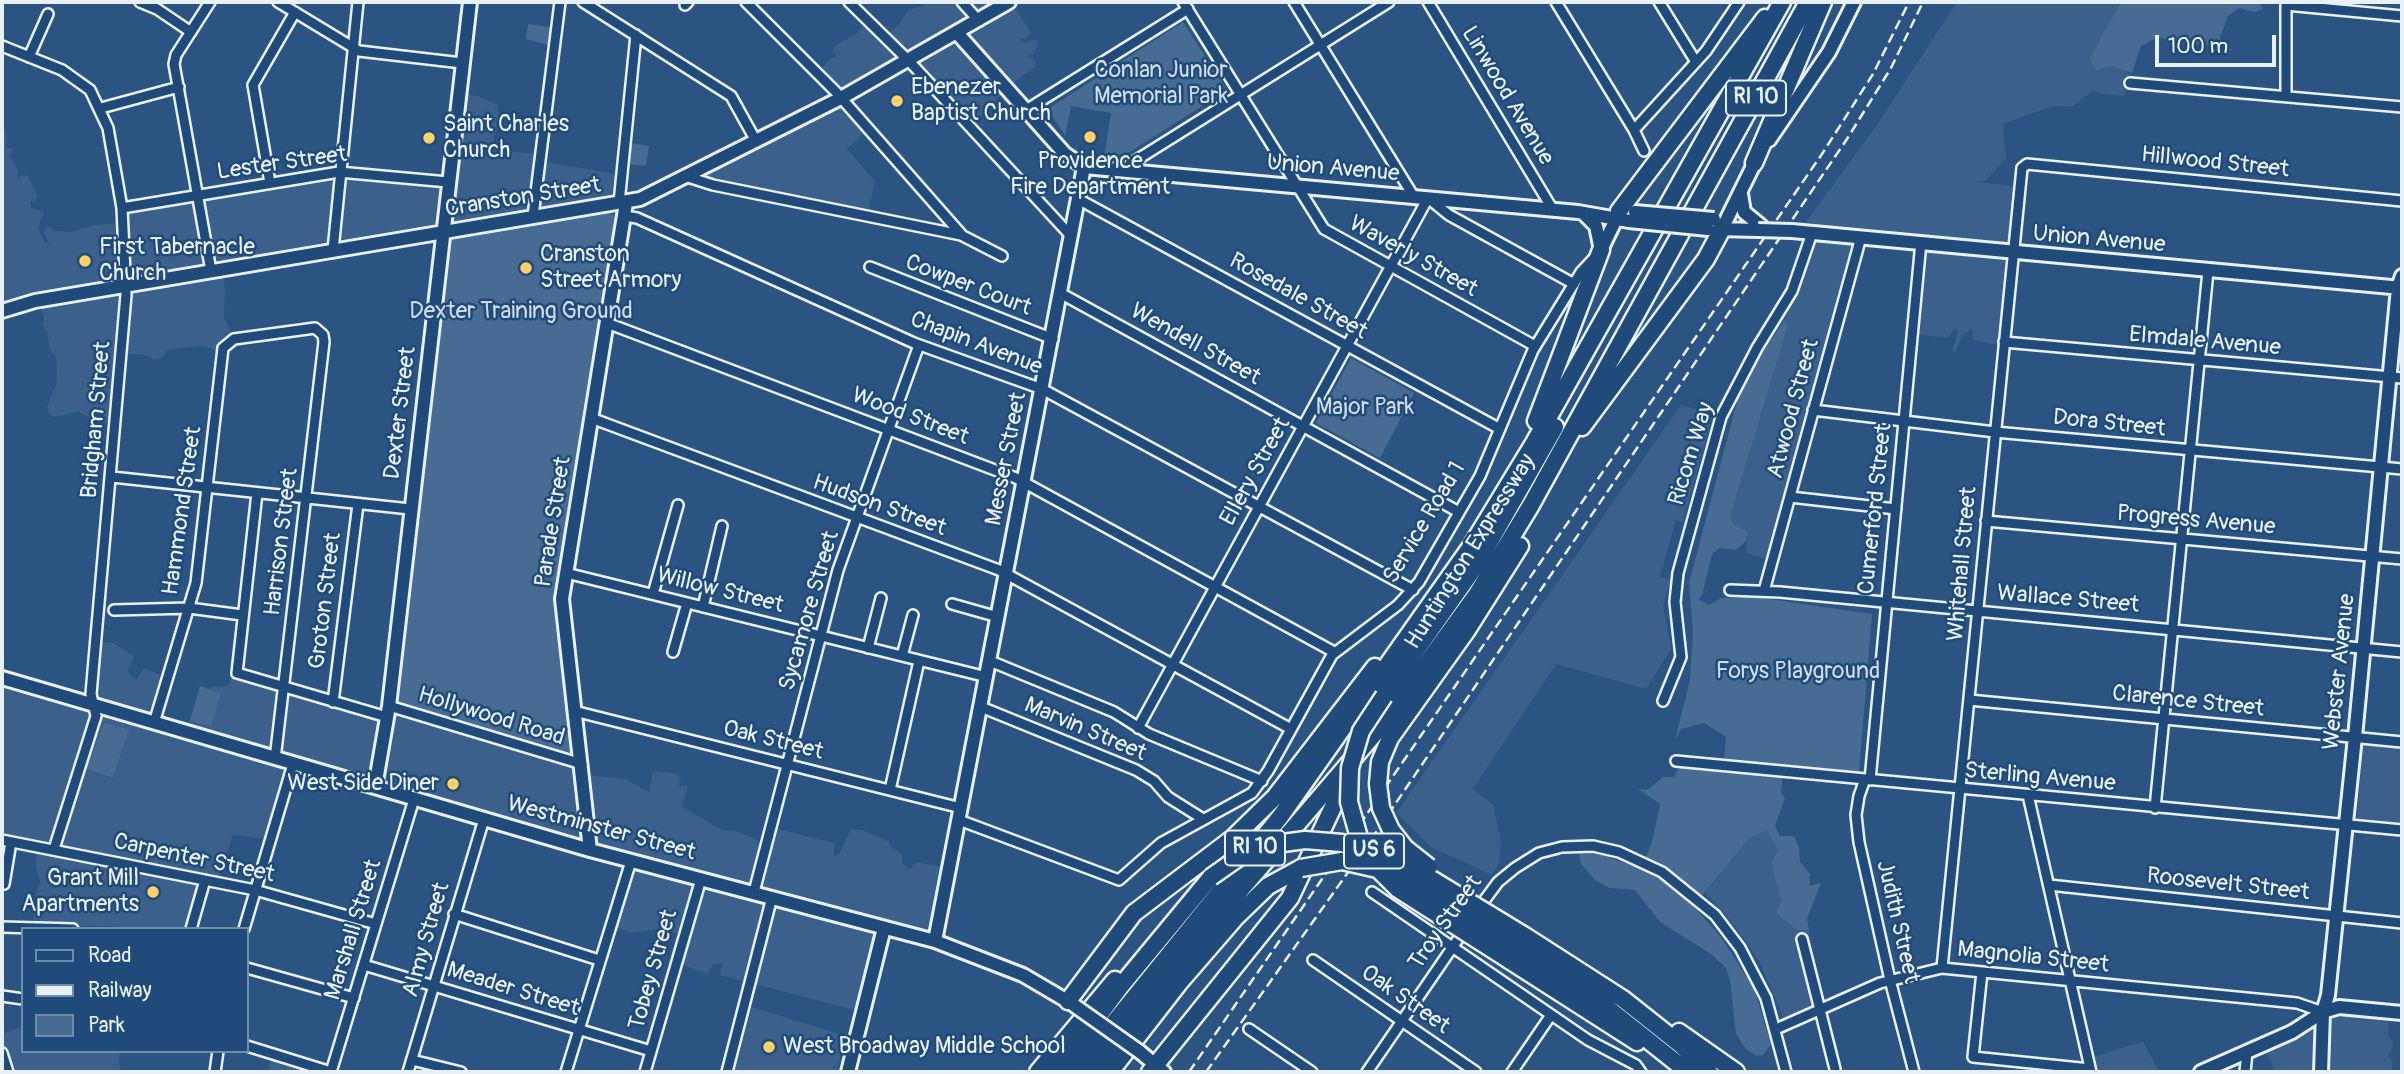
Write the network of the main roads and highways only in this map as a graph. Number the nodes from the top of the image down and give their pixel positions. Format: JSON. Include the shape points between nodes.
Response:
{"nodes":[{"id":1,"x":470,"y":2,"type":"edge"},
{"id":2,"x":1009,"y":2,"type":"edge"},
{"id":3,"x":1775,"y":2,"type":"edge"},
{"id":4,"x":1782,"y":2,"type":"edge"},
{"id":5,"x":1808,"y":2,"type":"edge"},
{"id":6,"x":1824,"y":2,"type":"edge"},
{"id":7,"x":1854,"y":2,"type":"edge"},
{"id":8,"x":958,"y":34,"type":"junction"},
{"id":9,"x":1754,"y":163,"type":"junction"},
{"id":10,"x":1084,"y":166,"type":"junction"},
{"id":11,"x":1742,"y":188,"type":"junction"},
{"id":12,"x":622,"y":203,"type":"junction"},
{"id":13,"x":1578,"y":212,"type":"junction"},
{"id":14,"x":1625,"y":216,"type":"junction"},
{"id":15,"x":1717,"y":224,"type":"junction"},
{"id":16,"x":1760,"y":228,"type":"junction"},
{"id":17,"x":442,"y":232,"type":"junction"},
{"id":18,"x":1601,"y":250,"type":"junction"},
{"id":19,"x":2401,"y":284,"type":"edge"},
{"id":20,"x":2,"y":311,"type":"edge"},
{"id":21,"x":1598,"y":329,"type":"junction"},
{"id":22,"x":2396,"y":377,"type":"edge"},
{"id":23,"x":1556,"y":460,"type":"junction"},
{"id":24,"x":1497,"y":506,"type":"junction"},
{"id":25,"x":1424,"y":615,"type":"junction"},
{"id":26,"x":2,"y":678,"type":"edge"},
{"id":27,"x":1363,"y":748,"type":"junction"},
{"id":28,"x":375,"y":787,"type":"junction"},
{"id":29,"x":590,"y":850,"type":"junction"},
{"id":30,"x":884,"y":928,"type":"junction"},
{"id":31,"x":935,"y":941,"type":"junction"},
{"id":32,"x":1151,"y":948,"type":"junction"},
{"id":33,"x":1517,"y":948,"type":"junction"},
{"id":34,"x":1611,"y":991,"type":"junction"},
{"id":35,"x":1072,"y":1004,"type":"junction"},
{"id":36,"x":2323,"y":1012,"type":"junction"},
{"id":37,"x":2402,"y":1013,"type":"edge"},
{"id":38,"x":1156,"y":1070,"type":"edge"},
{"id":39,"x":848,"y":1072,"type":"edge"},
{"id":40,"x":1038,"y":1072,"type":"edge"},
{"id":41,"x":1057,"y":1072,"type":"edge"},
{"id":42,"x":1074,"y":1072,"type":"edge"},
{"id":43,"x":1092,"y":1072,"type":"edge"},
{"id":44,"x":1110,"y":1072,"type":"edge"},
{"id":45,"x":1677,"y":1072,"type":"edge"},
{"id":46,"x":1688,"y":1072,"type":"edge"},
{"id":47,"x":1709,"y":1072,"type":"edge"},
{"id":48,"x":1736,"y":1072,"type":"edge"},
{"id":49,"x":2201,"y":1072,"type":"edge"},
{"id":50,"x":2321,"y":1072,"type":"edge"}],
"edges":[{"from":1,"to":17,"type":"main road","name":"Dexter Street"},
{"from":2,"to":8,"type":"main road","name":"Cranston Street"},
{"from":3,"to":14,"type":"highway"},
{"from":4,"to":21,"type":"highway","name":"Huntington Expressway","number":"RI 10"},
{"from":5,"to":23,"type":"highway","name":"Huntington Expressway","number":"RI 10"},
{"from":6,"to":9,"type":"highway"},
{"from":7,"to":9,"type":"main road","via":[[1829,51]]},
{"from":8,"to":10,"type":"main road","via":[[1068,156]]},
{"from":8,"to":12,"type":"main road","name":"Cranston Street","via":[[688,177]]},
{"from":9,"to":11,"type":"main road"},
{"from":10,"to":13,"type":"main road","name":"Union Avenue"},
{"from":10,"to":31,"type":"main road","name":"Messer Street"},
{"from":11,"to":15,"type":"main road"},
{"from":11,"to":16,"type":"main road","via":[[1742,210]]},
{"from":12,"to":17,"type":"main road","name":"Cranston Street"},
{"from":12,"to":29,"type":"main road","name":"Parade Street","via":[[625,216],[562,599]]},
{"from":13,"to":14,"type":"main road","name":"Union Avenue"},
{"from":13,"to":18,"type":"main road","via":[[1596,226]]},
{"from":14,"to":15,"type":"main road","name":"Union Avenue","bridge":true},
{"from":14,"to":18,"type":"main road","name":"Service Road 1"},
{"from":15,"to":16,"type":"main road","name":"Union Avenue"},
{"from":15,"to":23,"type":"highway","via":[[1691,279]]},
{"from":16,"to":19,"type":"main road","name":"Union Avenue","bridge":true,"via":[[2208,271]]},
{"from":17,"to":20,"type":"main road","name":"Cranston Street","via":[[28,302]]},
{"from":17,"to":28,"type":"main road","name":"Dexter Street","via":[[388,712]]},
{"from":18,"to":24,"type":"highway","via":[[1550,388]]},
{"from":19,"to":22,"type":"main road","name":"Webster Avenue"},
{"from":21,"to":24,"type":"highway","name":"Huntington Expressway","number":"RI 10"},
{"from":21,"to":33,"type":"highway","bridge":true,"via":[[1585,367],[1521,491],[1361,731],[1351,761],[1349,802],[1360,841],[1376,867],[1398,889]]},
{"from":22,"to":36,"type":"main road","name":"Webster Avenue","via":[[2381,467]]},
{"from":23,"to":27,"type":"highway","name":"Huntington Expressway","number":"RI 10","via":[[1472,600]]},
{"from":23,"to":33,"type":"highway","bridge":true,"via":[[1540,508],[1500,580],[1387,743],[1378,785],[1385,819],[1405,848]]},
{"from":24,"to":25,"type":"highway","name":"Huntington Expressway","number":"RI 10"},
{"from":25,"to":35,"type":"highway","via":[[1377,665],[1265,808],[1134,913]]},
{"from":25,"to":42,"type":"highway","name":"Huntington Expressway","number":"RI 10","via":[[1276,822]]},
{"from":26,"to":28,"type":"main road","name":"Westminster Street"},
{"from":27,"to":38,"type":"highway","via":[[1290,898]]},
{"from":27,"to":43,"type":"highway","name":"Huntington Expressway","number":"RI 10","via":[[1189,950]]},
{"from":28,"to":29,"type":"main road","name":"Westminster Street"},
{"from":29,"to":30,"type":"main road","name":"Westminster Street"},
{"from":30,"to":31,"type":"main road","name":"Westminster Street"},
{"from":30,"to":39,"type":"main road"},
{"from":31,"to":35,"type":"main road","name":"Westminster Street","via":[[1023,975]]},
{"from":32,"to":33,"type":"highway","number":"US 6","bridge":true,"via":[[1211,877],[1241,856],[1276,843],[1305,840],[1371,849],[1412,866]]},
{"from":32,"to":40,"type":"highway","via":[[1102,992]]},
{"from":32,"to":41,"type":"highway","number":"US 6"},
{"from":33,"to":34,"type":"highway","number":"US 6"},
{"from":33,"to":44,"type":"highway","number":"US 6","bridge":true,"via":[[1386,871],[1342,862],[1301,868],[1268,886],[1237,917]]},
{"from":33,"to":45,"type":"highway","via":[[1580,1004]]},
{"from":33,"to":46,"type":"highway","number":"US 6","via":[[1601,1002]]},
{"from":34,"to":47,"type":"highway","number":"US 6"},
{"from":34,"to":48,"type":"highway"},
{"from":35,"to":38,"type":"main road","name":"Westminster Street","bridge":true,"via":[[1140,1052]]},
{"from":36,"to":37,"type":"main road","via":[[2339,1007]]},
{"from":36,"to":49,"type":"main road","via":[[2299,1029]]},
{"from":36,"to":50,"type":"main road","name":"Webster Avenue"}]}
